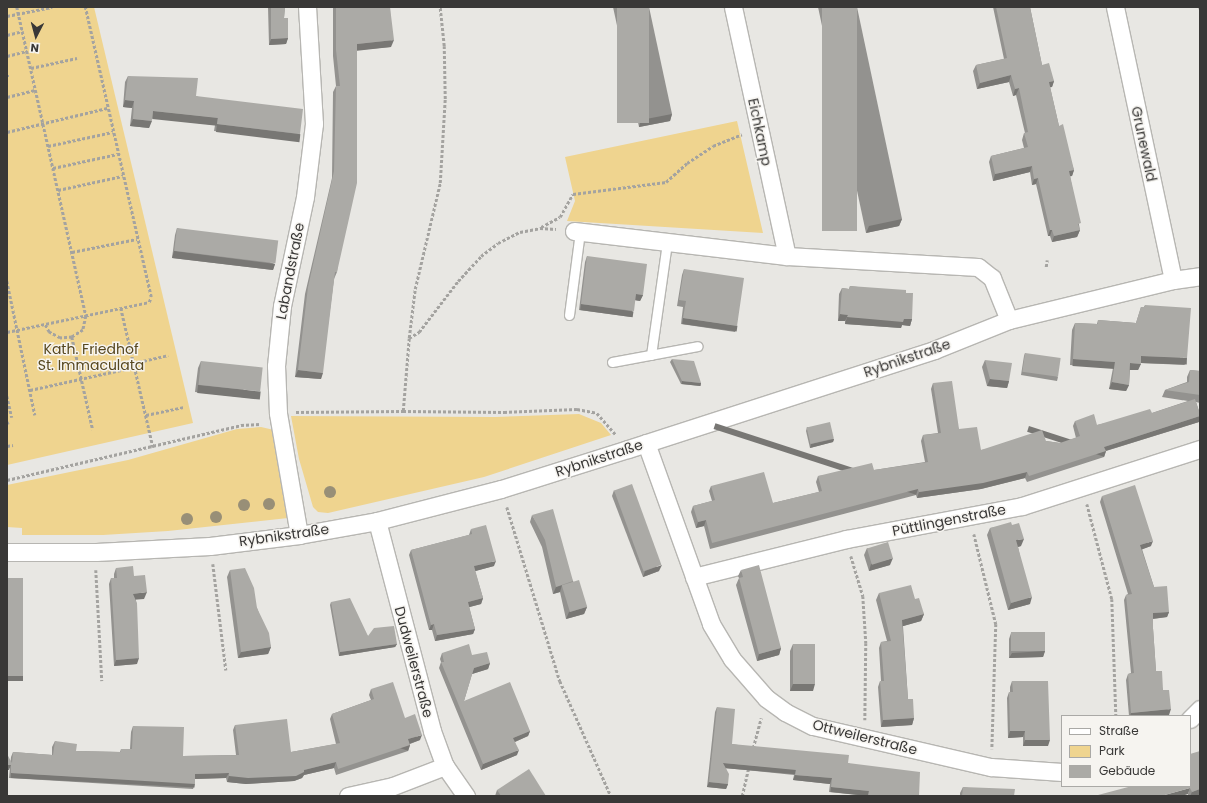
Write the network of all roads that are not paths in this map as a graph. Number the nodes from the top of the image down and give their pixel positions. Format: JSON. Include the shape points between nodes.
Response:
{"nodes":[{"id":1,"x":307,"y":7,"type":"edge"},
{"id":2,"x":733,"y":7,"type":"edge"},
{"id":3,"x":1115,"y":7,"type":"edge"},
{"id":4,"x":577,"y":231,"type":"joint"},
{"id":5,"x":667,"y":242,"type":"junction"},
{"id":6,"x":787,"y":256,"type":"junction"},
{"id":7,"x":1200,"y":276,"type":"edge"},
{"id":8,"x":1173,"y":280,"type":"junction"},
{"id":9,"x":569,"y":315,"type":"dead end"},
{"id":10,"x":1009,"y":320,"type":"junction"},
{"id":11,"x":698,"y":346,"type":"dead end"},
{"id":12,"x":651,"y":355,"type":"junction"},
{"id":13,"x":612,"y":362,"type":"dead end"},
{"id":14,"x":646,"y":444,"type":"junction"},
{"id":15,"x":1200,"y":448,"type":"edge"},
{"id":16,"x":377,"y":521,"type":"junction"},
{"id":17,"x":299,"y":535,"type":"junction"},
{"id":18,"x":7,"y":552,"type":"edge"},
{"id":19,"x":694,"y":577,"type":"junction"},
{"id":20,"x":1200,"y":709,"type":"edge"},
{"id":21,"x":1191,"y":718,"type":"edge"},
{"id":22,"x":445,"y":766,"type":"junction"},
{"id":23,"x":1061,"y":772,"type":"edge"},
{"id":24,"x":348,"y":796,"type":"edge"},
{"id":25,"x":466,"y":796,"type":"edge"}],
"edges":[{"from":1,"to":17,"type":"street","name":"Labandstraße","via":[[314,124],[304,197],[282,306],[276,366],[279,418]]},
{"from":2,"to":6,"type":"street","name":"Eichkamp"},
{"from":3,"to":8,"type":"street","name":"Grunewald"},
{"from":4,"to":5,"type":"street"},
{"from":4,"to":9,"type":"lane"},
{"from":5,"to":6,"type":"street"},
{"from":5,"to":12,"type":"lane"},
{"from":6,"to":10,"type":"street","via":[[978,267],[992,278]]},
{"from":7,"to":8,"type":"street","name":"Rybnikstraße"},
{"from":8,"to":10,"type":"street","name":"Rybnikstraße"},
{"from":10,"to":14,"type":"street","name":"Rybnikstraße","via":[[934,350]]},
{"from":11,"to":12,"type":"lane"},
{"from":12,"to":13,"type":"lane"},
{"from":14,"to":16,"type":"street","name":"Rybnikstraße","via":[[501,489]]},
{"from":14,"to":19,"type":"street","name":"Ottweilerstraße"},
{"from":15,"to":19,"type":"street","name":"Püttlingenstraße","via":[[1022,506],[846,539]]},
{"from":16,"to":17,"type":"street","name":"Rybnikstraße"},
{"from":16,"to":22,"type":"street","name":"Dudweilerstraße","via":[[432,731]]},
{"from":17,"to":18,"type":"street","name":"Rybnikstraße","via":[[210,546],[96,552]]},
{"from":19,"to":23,"type":"street","name":"Ottweilerstraße","via":[[711,624],[732,659],[766,698],[785,712],[813,726],[991,767]]},
{"from":20,"to":21,"type":"street"},
{"from":22,"to":24,"type":"street","via":[[393,786]]},
{"from":22,"to":25,"type":"street","name":"Dudweilerstraße"}]}
